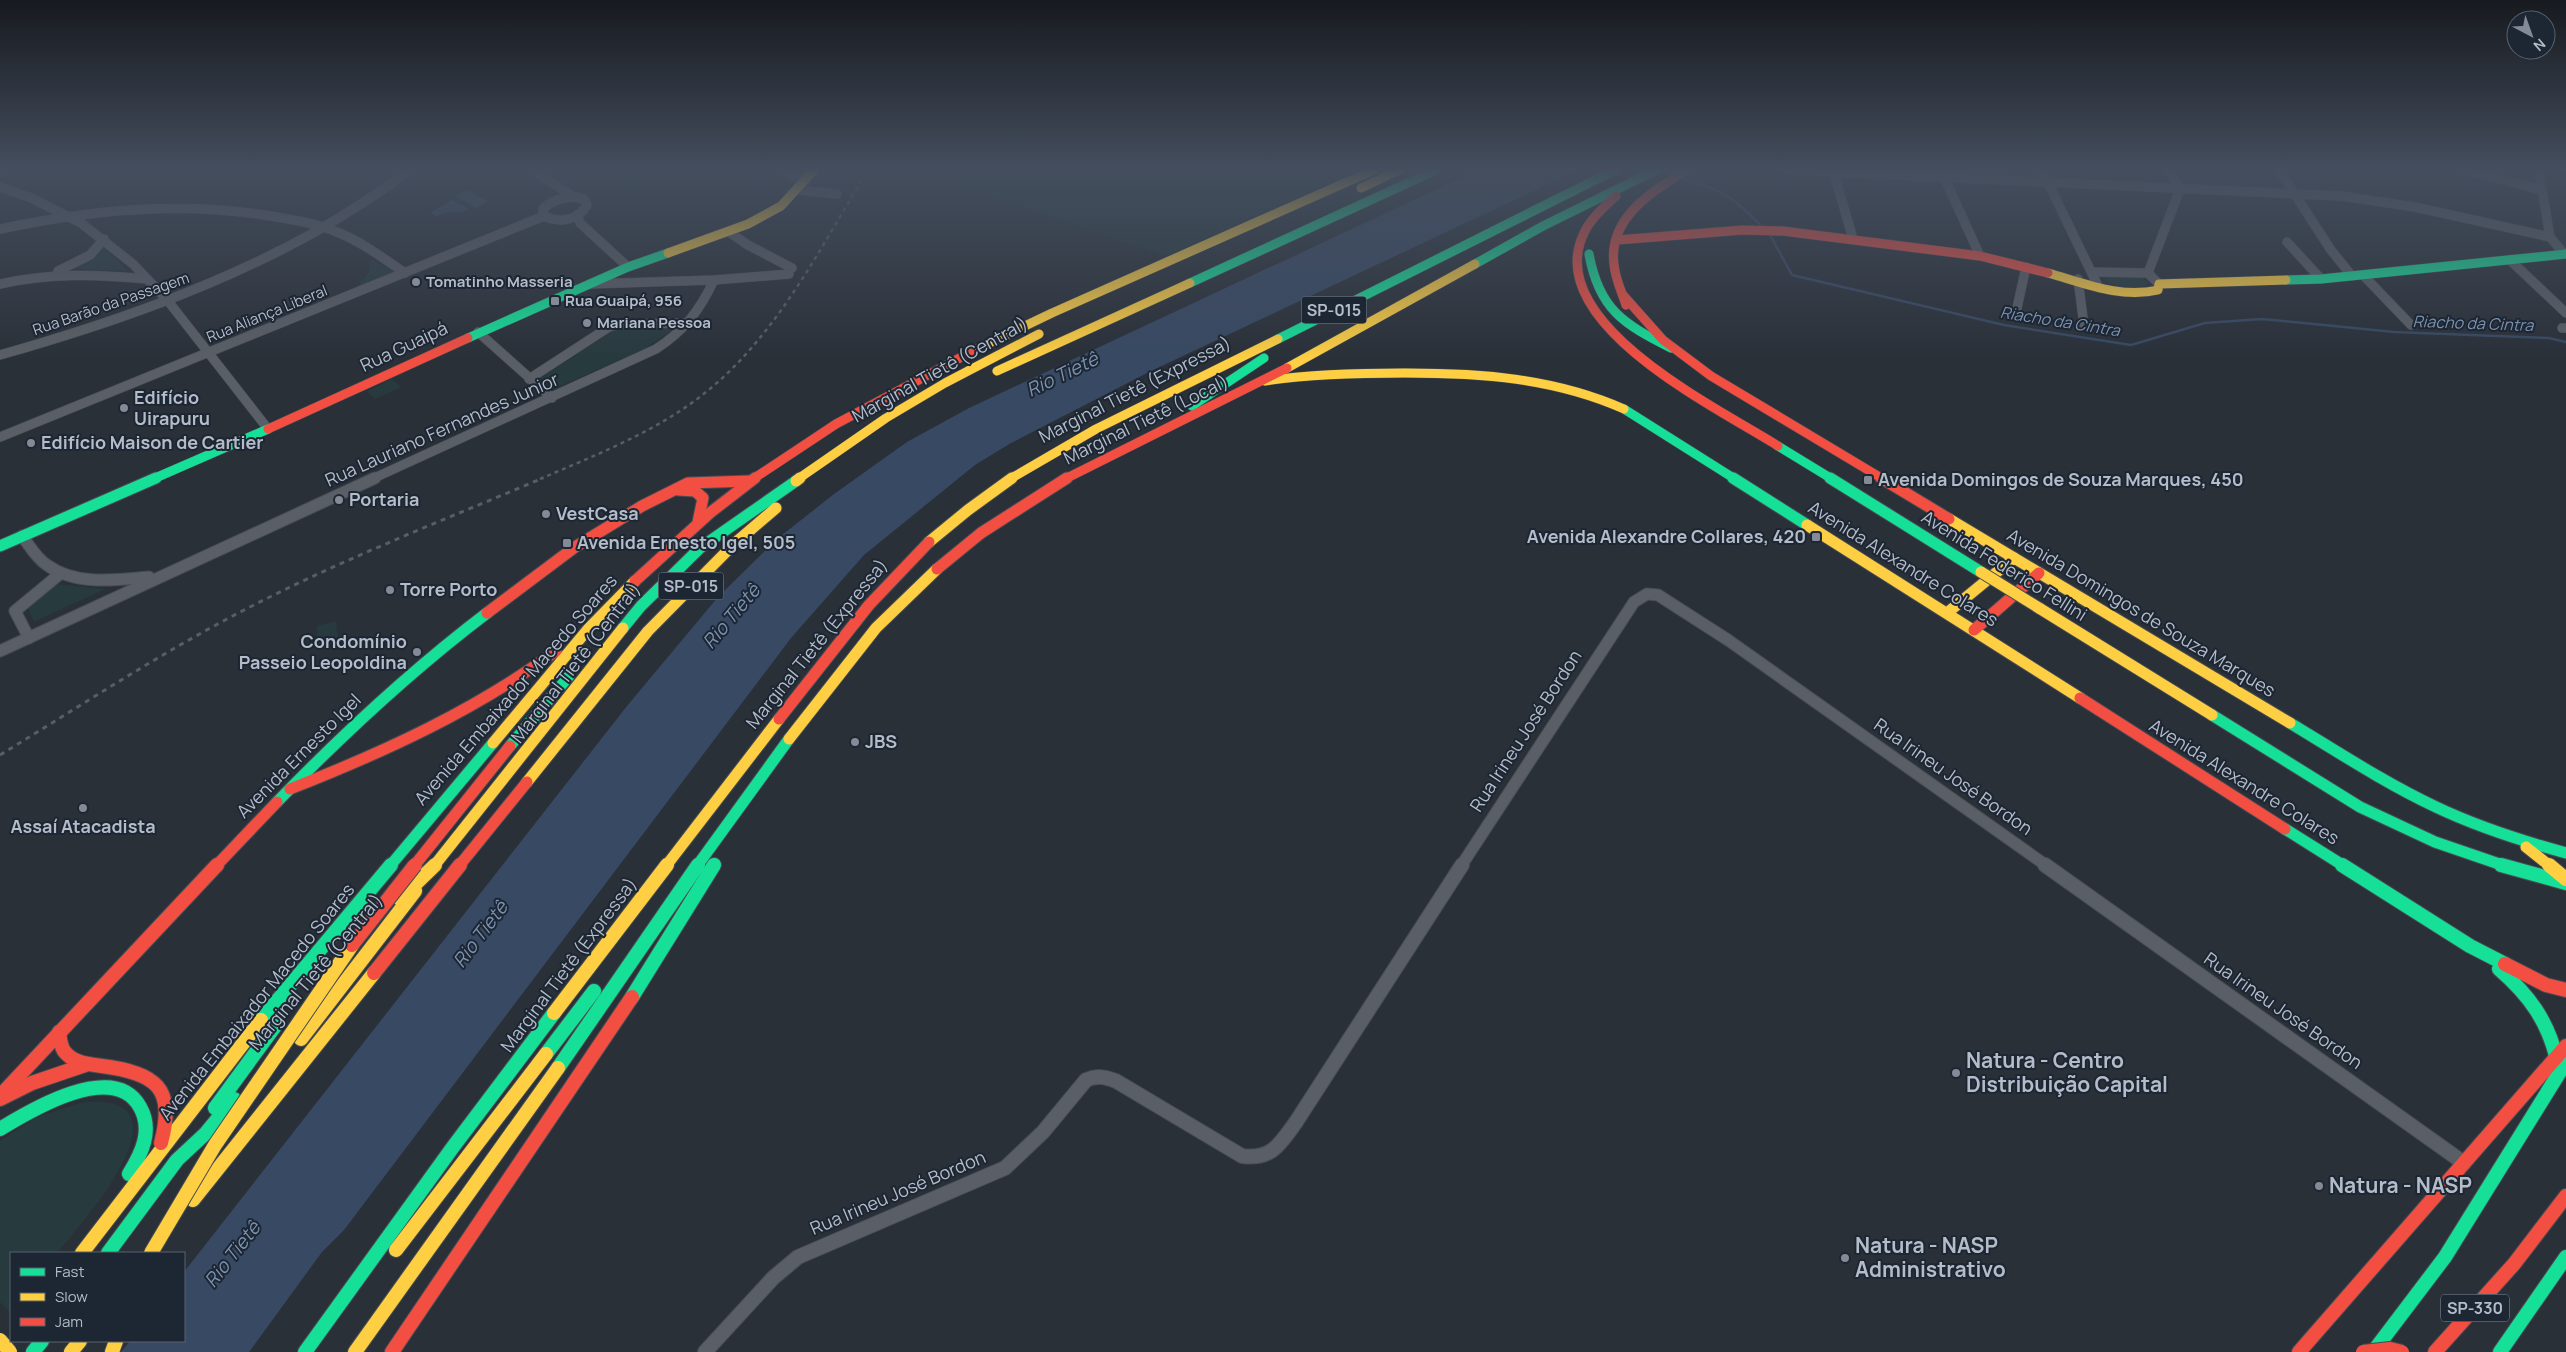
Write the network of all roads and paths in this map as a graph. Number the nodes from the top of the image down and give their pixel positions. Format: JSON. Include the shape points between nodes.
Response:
{"nodes":[{"id":1,"x":95,"y":233,"type":"edge"},
{"id":2,"x":315,"y":233,"type":"edge"},
{"id":3,"x":336,"y":233,"type":"edge"},
{"id":4,"x":503,"y":233,"type":"edge"},
{"id":5,"x":593,"y":233,"type":"edge"},
{"id":6,"x":726,"y":233,"type":"edge"},
{"id":7,"x":731,"y":233,"type":"edge"},
{"id":8,"x":1252,"y":233,"type":"edge"},
{"id":9,"x":1254,"y":233,"type":"edge"},
{"id":10,"x":1298,"y":233,"type":"edge"},
{"id":11,"x":1489,"y":233,"type":"edge"},
{"id":12,"x":1511,"y":233,"type":"edge"},
{"id":13,"x":1530,"y":233,"type":"edge"},
{"id":14,"x":1586,"y":233,"type":"edge"},
{"id":15,"x":1594,"y":233,"type":"edge"},
{"id":16,"x":1620,"y":233,"type":"edge"},
{"id":17,"x":1716,"y":233,"type":"edge"},
{"id":18,"x":1802,"y":233,"type":"edge"},
{"id":19,"x":1852,"y":233,"type":"edge"},
{"id":20,"x":1970,"y":233,"type":"edge"},
{"id":21,"x":2073,"y":233,"type":"edge"},
{"id":22,"x":2163,"y":233,"type":"edge"},
{"id":23,"x":2320,"y":233,"type":"edge"},
{"id":24,"x":2532,"y":233,"type":"edge"},
{"id":25,"x":2549,"y":233,"type":"edge"},
{"id":26,"x":2550,"y":237,"type":"junction"},
{"id":27,"x":104,"y":239,"type":"junction"},
{"id":28,"x":1854,"y":239,"type":"junction"},
{"id":29,"x":1617,"y":240,"type":"junction"},
{"id":30,"x":2287,"y":242,"type":"dead end"},
{"id":31,"x":2565,"y":254,"type":"edge"},
{"id":32,"x":1980,"y":256,"type":"junction"},
{"id":33,"x":2510,"y":260,"type":"junction"},
{"id":34,"x":628,"y":267,"type":"junction"},
{"id":35,"x":2026,"y":267,"type":"junction"},
{"id":36,"x":2092,"y":272,"type":"junction"},
{"id":37,"x":2148,"y":273,"type":"junction"},
{"id":38,"x":405,"y":274,"type":"junction"},
{"id":39,"x":49,"y":275,"type":"junction"},
{"id":40,"x":2357,"y":276,"type":"junction"},
{"id":41,"x":147,"y":278,"type":"junction"},
{"id":42,"x":2078,"y":279,"type":"junction"},
{"id":43,"x":2321,"y":279,"type":"junction"},
{"id":44,"x":714,"y":280,"type":"junction"},
{"id":45,"x":0,"y":284,"type":"edge"},
{"id":46,"x":589,"y":284,"type":"junction"},
{"id":47,"x":2097,"y":284,"type":"junction"},
{"id":48,"x":2159,"y":284,"type":"junction"},
{"id":49,"x":1623,"y":295,"type":"junction"},
{"id":50,"x":168,"y":301,"type":"junction"},
{"id":51,"x":2017,"y":308,"type":"dead end"},
{"id":52,"x":2566,"y":313,"type":"edge"},
{"id":53,"x":1068,"y":319,"type":"dead end"},
{"id":54,"x":690,"y":323,"type":"junction"},
{"id":55,"x":1630,"y":324,"type":"junction"},
{"id":56,"x":2411,"y":325,"type":"dead end"},
{"id":57,"x":2084,"y":326,"type":"dead end"},
{"id":58,"x":1050,"y":328,"type":"dead end"},
{"id":59,"x":478,"y":332,"type":"junction"},
{"id":60,"x":1671,"y":348,"type":"junction"},
{"id":61,"x":207,"y":354,"type":"junction"},
{"id":62,"x":0,"y":355,"type":"edge"},
{"id":63,"x":986,"y":376,"type":"dead end"},
{"id":64,"x":1711,"y":376,"type":"junction"},
{"id":65,"x":529,"y":379,"type":"junction"},
{"id":66,"x":1265,"y":381,"type":"junction"},
{"id":67,"x":889,"y":392,"type":"junction"},
{"id":68,"x":946,"y":397,"type":"dead end"},
{"id":69,"x":552,"y":398,"type":"junction"},
{"id":70,"x":886,"y":418,"type":"junction"},
{"id":71,"x":268,"y":429,"type":"junction"},
{"id":72,"x":0,"y":437,"type":"edge"},
{"id":73,"x":1126,"y":448,"type":"junction"},
{"id":74,"x":829,"y":468,"type":"junction"},
{"id":75,"x":745,"y":484,"type":"junction"},
{"id":76,"x":668,"y":491,"type":"junction"},
{"id":77,"x":700,"y":506,"type":"junction"},
{"id":78,"x":698,"y":522,"type":"junction"},
{"id":79,"x":713,"y":522,"type":"junction"},
{"id":80,"x":22,"y":536,"type":"junction"},
{"id":81,"x":0,"y":546,"type":"edge"},
{"id":82,"x":2014,"y":558,"type":"junction"},
{"id":83,"x":62,"y":573,"type":"junction"},
{"id":84,"x":2039,"y":573,"type":"junction"},
{"id":85,"x":156,"y":577,"type":"junction"},
{"id":86,"x":1947,"y":614,"type":"junction"},
{"id":87,"x":589,"y":628,"type":"junction"},
{"id":88,"x":1974,"y":630,"type":"junction"},
{"id":89,"x":29,"y":638,"type":"junction"},
{"id":90,"x":0,"y":651,"type":"edge"},
{"id":91,"x":535,"y":743,"type":"junction"},
{"id":92,"x":290,"y":789,"type":"junction"},
{"id":93,"x":738,"y":809,"type":"junction"},
{"id":94,"x":2513,"y":839,"type":"junction"},
{"id":95,"x":2566,"y":852,"type":"edge"},
{"id":96,"x":429,"y":873,"type":"junction"},
{"id":97,"x":689,"y":878,"type":"junction"},
{"id":98,"x":2566,"y":879,"type":"edge"},
{"id":99,"x":2566,"y":883,"type":"edge"},
{"id":100,"x":351,"y":912,"type":"junction"},
{"id":101,"x":2470,"y":946,"type":"junction"},
{"id":102,"x":624,"y":952,"type":"dead end"},
{"id":103,"x":600,"y":983,"type":"dead end"},
{"id":104,"x":2566,"y":990,"type":"edge"},
{"id":105,"x":295,"y":999,"type":"dead end"},
{"id":106,"x":284,"y":1014,"type":"dead end"},
{"id":107,"x":59,"y":1032,"type":"junction"},
{"id":108,"x":2566,"y":1046,"type":"edge"},
{"id":109,"x":2561,"y":1061,"type":"edge"},
{"id":110,"x":88,"y":1064,"type":"junction"},
{"id":111,"x":0,"y":1098,"type":"edge"},
{"id":112,"x":0,"y":1129,"type":"edge"},
{"id":113,"x":154,"y":1159,"type":"junction"},
{"id":114,"x":177,"y":1160,"type":"junction"},
{"id":115,"x":2464,"y":1163,"type":"junction"},
{"id":116,"x":217,"y":1170,"type":"junction"},
{"id":117,"x":2566,"y":1196,"type":"edge"},
{"id":118,"x":78,"y":1252,"type":"edge"},
{"id":119,"x":83,"y":1252,"type":"edge"},
{"id":120,"x":109,"y":1252,"type":"edge"},
{"id":121,"x":152,"y":1252,"type":"edge"},
{"id":122,"x":152,"y":1252,"type":"edge"},
{"id":123,"x":2566,"y":1257,"type":"edge"},
{"id":124,"x":388,"y":1260,"type":"dead end"},
{"id":125,"x":418,"y":1262,"type":"junction"},
{"id":126,"x":2514,"y":1264,"type":"junction"},
{"id":127,"x":370,"y":1283,"type":"dead end"},
{"id":128,"x":0,"y":1340,"type":"edge"},
{"id":129,"x":41,"y":1342,"type":"edge"},
{"id":130,"x":79,"y":1342,"type":"edge"},
{"id":131,"x":2458,"y":1344,"type":"dead end"},
{"id":132,"x":8,"y":1352,"type":"edge"},
{"id":133,"x":33,"y":1352,"type":"edge"},
{"id":134,"x":71,"y":1352,"type":"edge"},
{"id":135,"x":305,"y":1352,"type":"edge"},
{"id":136,"x":314,"y":1352,"type":"edge"},
{"id":137,"x":355,"y":1352,"type":"edge"},
{"id":138,"x":369,"y":1352,"type":"edge"},
{"id":139,"x":392,"y":1352,"type":"edge"},
{"id":140,"x":705,"y":1352,"type":"edge"},
{"id":141,"x":2299,"y":1352,"type":"edge"},
{"id":142,"x":2364,"y":1352,"type":"edge"},
{"id":143,"x":2373,"y":1352,"type":"edge"},
{"id":144,"x":2402,"y":1352,"type":"edge"},
{"id":145,"x":2435,"y":1352,"type":"edge"},
{"id":146,"x":2500,"y":1352,"type":"edge"}],
"edges":[{"from":1,"to":27,"type":"street"},
{"from":2,"to":50,"type":"street","name":"Rua Barão da Passagem"},
{"from":3,"to":38,"type":"street","via":[[360,244]]},
{"from":4,"to":38,"type":"street","name":"Rua Aliança Liberal"},
{"from":5,"to":34,"type":"street"},
{"from":6,"to":34,"type":"main road","name":"Rua Guaipá"},
{"from":7,"to":44,"type":"street","via":[[790,265],[790,271]]},
{"from":8,"to":67,"type":"main road","name":"Avenida Embaixador Macedo Soares","via":[[1043,317]]},
{"from":9,"to":53,"type":"main road"},
{"from":10,"to":63,"type":"main road"},
{"from":11,"to":135,"type":"main road","name":"Marginal Tietê (Expressa)","number":"SP-015","via":[[1053,451],[981,499],[902,567],[851,625],[755,748],[453,1147]]},
{"from":12,"to":73,"type":"main road","via":[[1276,352]]},
{"from":13,"to":66,"type":"main road","name":"Marginal Tietê (Local)"},
{"from":14,"to":99,"type":"main road","name":"Avenida Federico Fellini","bridge":true,"via":[[1580,248],[1579,276],[1584,295],[1609,333],[1646,364],[2359,806],[2461,855]]},
{"from":15,"to":55,"type":"main road","via":[[1590,244],[1590,266],[1603,296],[1624,322]]},
{"from":16,"to":29,"type":"main road","name":"Avenida Domingos de Souza Marques"},
{"from":17,"to":29,"type":"main road"},
{"from":18,"to":28,"type":"main road"},
{"from":19,"to":28,"type":"street"},
{"from":20,"to":32,"type":"street"},
{"from":21,"to":36,"type":"street"},
{"from":22,"to":37,"type":"street"},
{"from":23,"to":40,"type":"street","via":[[2331,250]]},
{"from":24,"to":26,"type":"street"},
{"from":25,"to":26,"type":"street"},
{"from":26,"to":31,"type":"street"},
{"from":27,"to":39,"type":"street","via":[[86,258]]},
{"from":27,"to":41,"type":"street"},
{"from":28,"to":32,"type":"main road"},
{"from":29,"to":49,"type":"main road","name":"Avenida Domingos de Souza Marques","via":[[1614,255],[1616,275]]},
{"from":30,"to":43,"type":"street"},
{"from":31,"to":33,"type":"main road"},
{"from":32,"to":35,"type":"main road"},
{"from":33,"to":40,"type":"main road"},
{"from":33,"to":52,"type":"street"},
{"from":34,"to":46,"type":"main road","name":"Rua Guaipá"},
{"from":35,"to":42,"type":"main road"},
{"from":35,"to":51,"type":"street"},
{"from":36,"to":37,"type":"street"},
{"from":36,"to":47,"type":"street"},
{"from":37,"to":48,"type":"street"},
{"from":38,"to":61,"type":"street","name":"Rua Aliança Liberal"},
{"from":39,"to":41,"type":"street","via":[[84,273]]},
{"from":39,"to":45,"type":"street"},
{"from":40,"to":43,"type":"main road"},
{"from":40,"to":56,"type":"street"},
{"from":41,"to":50,"type":"street"},
{"from":42,"to":47,"type":"main road"},
{"from":42,"to":57,"type":"street"},
{"from":43,"to":48,"type":"main road"},
{"from":44,"to":46,"type":"street"},
{"from":44,"to":54,"type":"street","name":"Rua Lauriano Fernandes Junior","via":[[703,307]]},
{"from":46,"to":59,"type":"main road","name":"Rua Guaipá"},
{"from":47,"to":48,"type":"main road","via":[[2127,293],[2150,293],[2158,290]]},
{"from":49,"to":55,"type":"main road","name":"Avenida Domingos de Souza Marques","via":[[1632,321]]},
{"from":49,"to":60,"type":"main road","name":"Avenida Domingos de Souza Marques"},
{"from":50,"to":61,"type":"street"},
{"from":50,"to":62,"type":"street","name":"Rua Barão da Passagem"},
{"from":54,"to":65,"type":"street","via":[[609,327]]},
{"from":54,"to":69,"type":"street","name":"Rua Lauriano Fernandes Junior","via":[[679,335],[642,357]]},
{"from":55,"to":60,"type":"main road"},
{"from":55,"to":64,"type":"main road","name":"Avenida Domingos de Souza Marques","via":[[1659,350]]},
{"from":58,"to":70,"type":"main road","name":"Marginal Tietê (Central)"},
{"from":59,"to":65,"type":"street"},
{"from":59,"to":71,"type":"main road","name":"Rua Guaipá"},
{"from":60,"to":64,"type":"main road","name":"Avenida Domingos de Souza Marques"},
{"from":61,"to":71,"type":"street"},
{"from":61,"to":72,"type":"street","name":"Rua Aliança Liberal"},
{"from":64,"to":82,"type":"main road","name":"Avenida Domingos de Souza Marques"},
{"from":65,"to":69,"type":"street"},
{"from":66,"to":73,"type":"main road","name":"Marginal Tietê (Local)"},
{"from":66,"to":86,"type":"main road","name":"Avenida Alexandre Colares","via":[[1318,373],[1454,373],[1524,377],[1583,391],[1638,417]]},
{"from":67,"to":75,"type":"main road","name":"Avenida Embaixador Macedo Soares","via":[[822,431]]},
{"from":67,"to":79,"type":"main road","via":[[875,405],[797,455]]},
{"from":68,"to":74,"type":"main road","number":"SP-015","via":[[908,417]]},
{"from":69,"to":85,"type":"street","name":"Rua Lauriano Fernandes Junior"},
{"from":70,"to":79,"type":"main road","via":[[862,427],[734,512]]},
{"from":70,"to":91,"type":"main road","name":"Marginal Tietê (Central)","via":[[731,524],[680,566],[641,606]]},
{"from":71,"to":80,"type":"main road","name":"Rua Guaipá"},
{"from":73,"to":93,"type":"main road","name":"Marginal Tietê (Local)","via":[[1016,508],[920,582],[847,661]]},
{"from":74,"to":91,"type":"main road","via":[[771,503],[696,560]]},
{"from":74,"to":116,"type":"main road","number":"SP-015","via":[[734,544],[648,630]]},
{"from":75,"to":76,"type":"main road","name":"Avenida Ernesto Igel","via":[[698,481],[681,484]]},
{"from":75,"to":77,"type":"main road"},
{"from":75,"to":78,"type":"main road","name":"Avenida Embaixador Macedo Soares"},
{"from":76,"to":77,"type":"main road","via":[[695,491],[703,498]]},
{"from":76,"to":92,"type":"main road","name":"Avenida Ernesto Igel","via":[[575,547],[456,636],[359,718]]},
{"from":77,"to":78,"type":"main road"},
{"from":78,"to":87,"type":"main road","name":"Avenida Embaixador Macedo Soares","via":[[662,553]]},
{"from":79,"to":121,"type":"main road","bridge":true,"via":[[631,603],[510,746],[338,962],[215,1145]]},
{"from":80,"to":81,"type":"main road","name":"Rua Guaipá"},
{"from":80,"to":83,"type":"street","via":[[36,556]]},
{"from":82,"to":84,"type":"main road","name":"Avenida Domingos de Souza Marques"},
{"from":82,"to":86,"type":"main road"},
{"from":83,"to":85,"type":"street","via":[[94,580]]},
{"from":83,"to":89,"type":"street","via":[[15,611]]},
{"from":84,"to":88,"type":"main road"},
{"from":84,"to":94,"type":"main road","name":"Avenida Domingos de Souza Marques","via":[[2400,789],[2457,818]]},
{"from":85,"to":89,"type":"street","name":"Rua Lauriano Fernandes Junior"},
{"from":86,"to":88,"type":"main road","name":"Avenida Alexandre Colares"},
{"from":87,"to":92,"type":"main road","via":[[573,636],[527,676],[484,703],[346,767]]},
{"from":87,"to":100,"type":"main road","name":"Avenida Embaixador Macedo Soares"},
{"from":88,"to":101,"type":"main road","name":"Avenida Alexandre Colares"},
{"from":89,"to":90,"type":"street","name":"Rua Lauriano Fernandes Junior"},
{"from":91,"to":96,"type":"main road","name":"Marginal Tietê (Central)"},
{"from":92,"to":107,"type":"main road","name":"Avenida Ernesto Igel"},
{"from":93,"to":97,"type":"main road"},
{"from":93,"to":139,"type":"main road","via":[[732,835],[654,964]]},
{"from":94,"to":95,"type":"main road","name":"Avenida Domingos de Souza Marques"},
{"from":94,"to":98,"type":"main road"},
{"from":96,"to":114,"type":"main road","name":"Marginal Tietê (Central)","via":[[412,885],[206,1133]]},
{"from":96,"to":116,"type":"main road","via":[[265,1087],[225,1144]]},
{"from":97,"to":102,"type":"main road"},
{"from":97,"to":125,"type":"main road","via":[[519,1124]]},
{"from":100,"to":105,"type":"main road","via":[[346,928]]},
{"from":100,"to":113,"type":"main road","name":"Avenida Embaixador Macedo Soares","via":[[260,1022]]},
{"from":101,"to":104,"type":"main road","name":"Avenida Alexandre Colares","via":[[2546,985]]},
{"from":101,"to":109,"type":"main road","name":"Avenida Alexandre Colares","via":[[2534,1003],[2548,1022]]},
{"from":103,"to":124,"type":"main road"},
{"from":106,"to":114,"type":"main road"},
{"from":107,"to":110,"type":"main road","via":[[62,1048],[69,1056]]},
{"from":107,"to":111,"type":"main road","name":"Avenida Ernesto Igel"},
{"from":108,"to":109,"type":"main road"},
{"from":109,"to":115,"type":"main road"},
{"from":109,"to":143,"type":"main road","via":[[2555,1077],[2445,1257]]},
{"from":110,"to":111,"type":"main road"},
{"from":110,"to":113,"type":"main road","via":[[141,1074],[163,1089],[169,1101],[169,1116],[167,1130]]},
{"from":112,"to":118,"type":"main road","via":[[37,1106],[71,1093],[93,1089],[112,1088],[127,1093],[140,1104],[147,1125],[143,1148]]},
{"from":113,"to":119,"type":"main road","name":"Avenida Embaixador Macedo Soares"},
{"from":114,"to":120,"type":"main road","name":"Marginal Tietê (Central)"},
{"from":115,"to":140,"type":"street","name":"Rua Irineu José Bordon","via":[[1728,640],[1664,598],[1647,594],[1634,602],[1602,648],[1296,1122],[1270,1154],[1262,1158],[1242,1156],[1116,1081],[1100,1075],[1094,1077],[1086,1080],[1043,1132],[1005,1168],[798,1257],[772,1278]]},
{"from":115,"to":141,"type":"main road"},
{"from":116,"to":122,"type":"main road","number":"SP-015"},
{"from":117,"to":126,"type":"main road","number":"SP-330"},
{"from":123,"to":146,"type":"main road","number":"SP-330"},
{"from":125,"to":137,"type":"main road"},
{"from":125,"to":138,"type":"main road"},
{"from":126,"to":131,"type":"main road"},
{"from":126,"to":145,"type":"main road","number":"SP-330"},
{"from":127,"to":136,"type":"main road"},
{"from":128,"to":132,"type":"main road","bridge":true},
{"from":129,"to":133,"type":"main road"},
{"from":130,"to":134,"type":"main road"},
{"from":142,"to":144,"type":"main road","bridge":true,"via":[[2390,1349]]}]}
